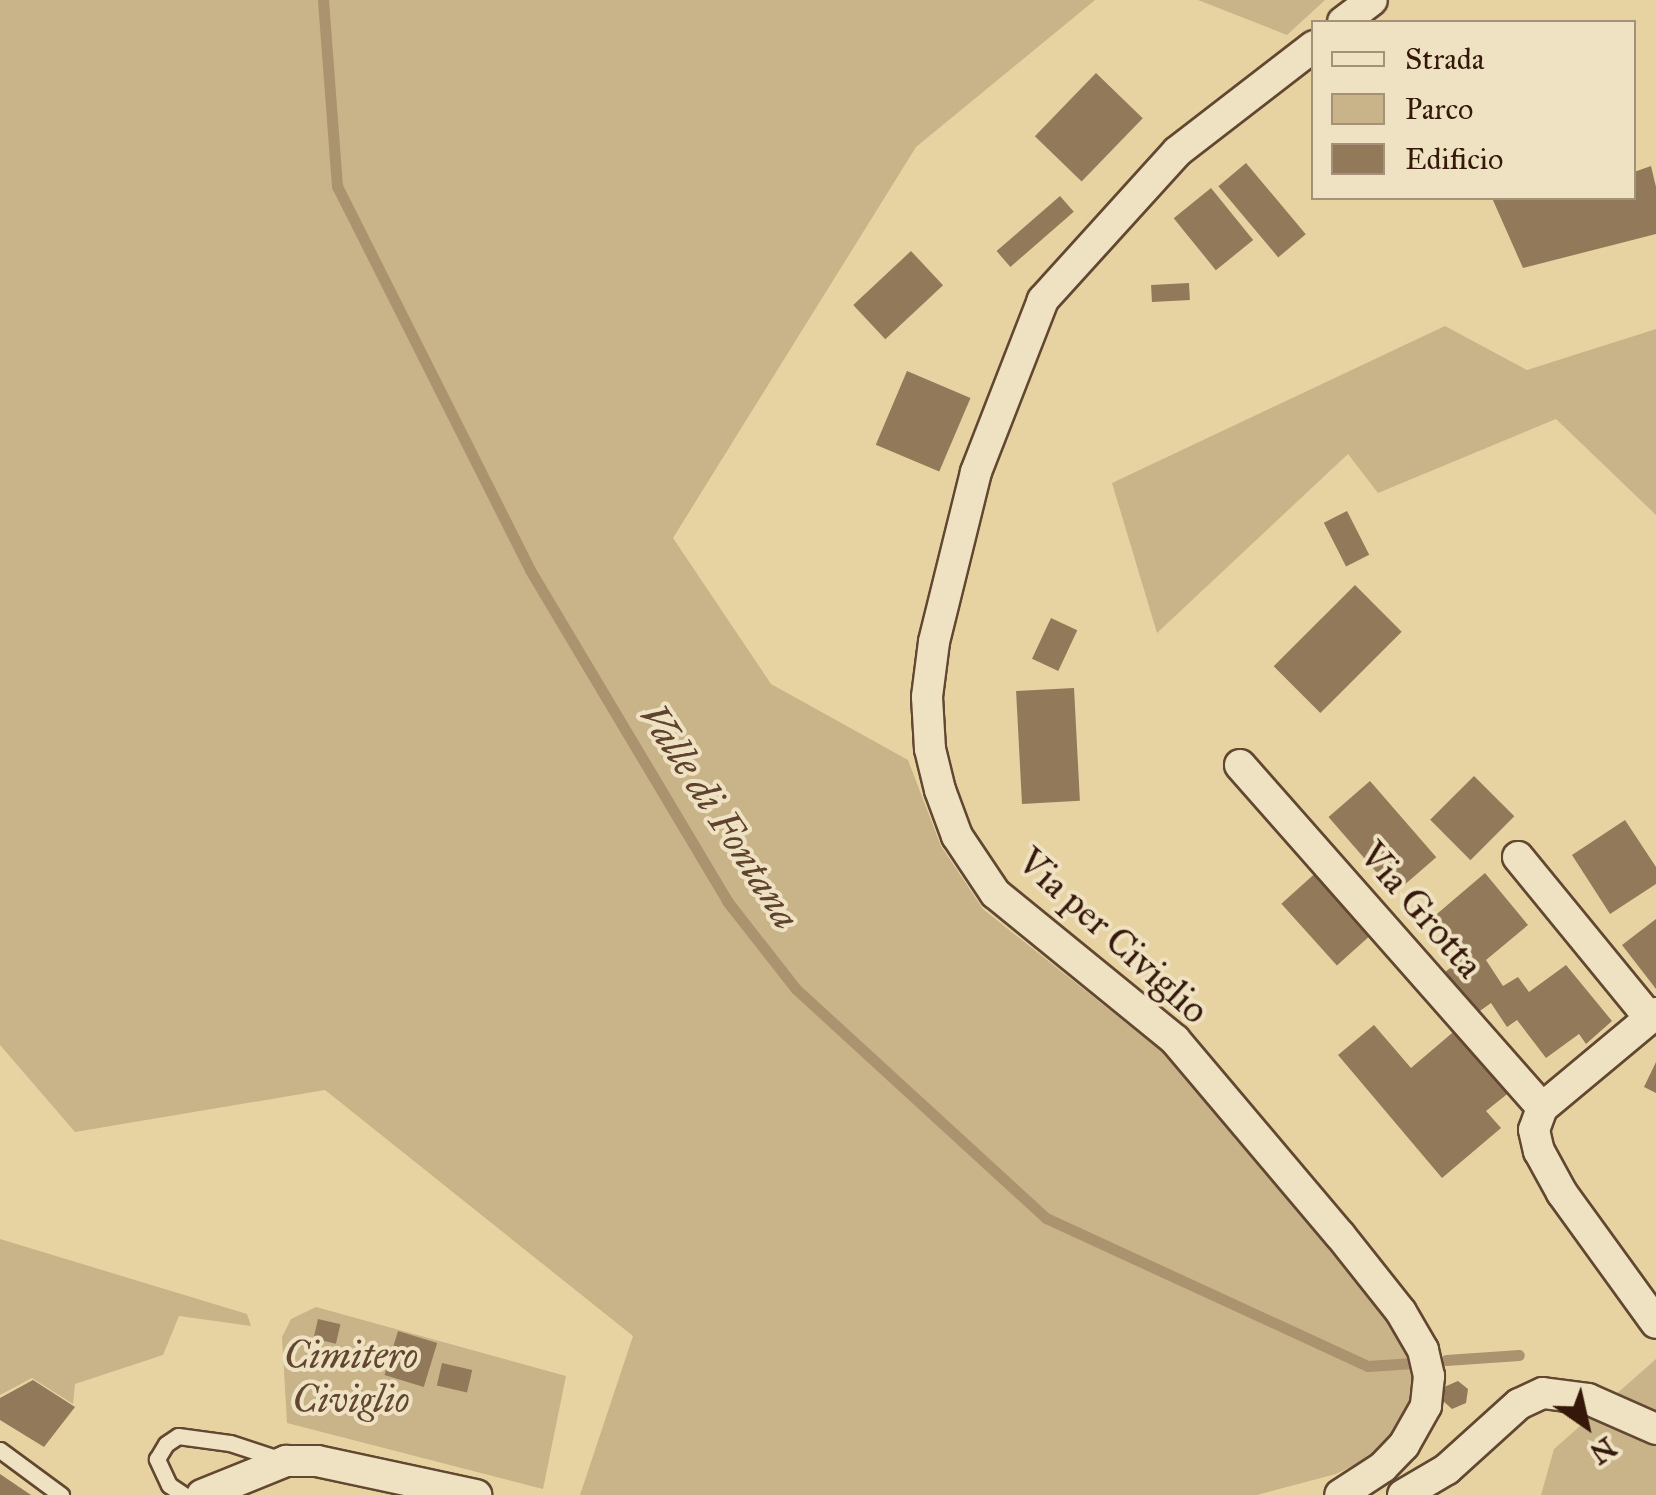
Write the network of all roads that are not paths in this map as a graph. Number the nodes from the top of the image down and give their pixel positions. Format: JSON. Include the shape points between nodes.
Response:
{"nodes":[{"id":1,"x":1372,"y":0,"type":"edge"},
{"id":2,"x":1346,"y":20,"type":"edge"},
{"id":3,"x":1311,"y":48,"type":"edge"},
{"id":4,"x":1240,"y":765,"type":"dead end"},
{"id":5,"x":1518,"y":857,"type":"dead end"},
{"id":6,"x":1653,"y":1016,"type":"edge"},
{"id":7,"x":1542,"y":1108,"type":"junction"},
{"id":8,"x":1656,"y":1322,"type":"edge"},
{"id":9,"x":1656,"y":1429,"type":"edge"},
{"id":10,"x":0,"y":1450,"type":"edge"},
{"id":11,"x":286,"y":1461,"type":"junction"},
{"id":12,"x":1346,"y":1494,"type":"edge"},
{"id":13,"x":61,"y":1495,"type":"edge"},
{"id":14,"x":184,"y":1495,"type":"edge"},
{"id":15,"x":202,"y":1495,"type":"edge"},
{"id":16,"x":476,"y":1495,"type":"edge"},
{"id":17,"x":1403,"y":1495,"type":"edge"}],
"edges":[{"from":1,"to":2,"type":"street"},
{"from":3,"to":12,"type":"street","name":"Via per Civiglio","via":[[1177,152],[1043,300],[976,472],[926,697],[940,790],[957,836],[995,893],[1175,1040],[1401,1312],[1423,1350],[1426,1406],[1404,1445]]},
{"from":4,"to":7,"type":"street","name":"Via Grotta"},
{"from":5,"to":6,"type":"street"},
{"from":6,"to":7,"type":"street"},
{"from":7,"to":8,"type":"street","via":[[1534,1130],[1539,1151]]},
{"from":9,"to":17,"type":"street","via":[[1588,1399],[1543,1393],[1519,1404],[1448,1469]]},
{"from":10,"to":13,"type":"lane"},
{"from":11,"to":14,"type":"lane","via":[[178,1436],[157,1459],[170,1485]]},
{"from":11,"to":15,"type":"street"},
{"from":11,"to":16,"type":"street","via":[[348,1466]]}]}
